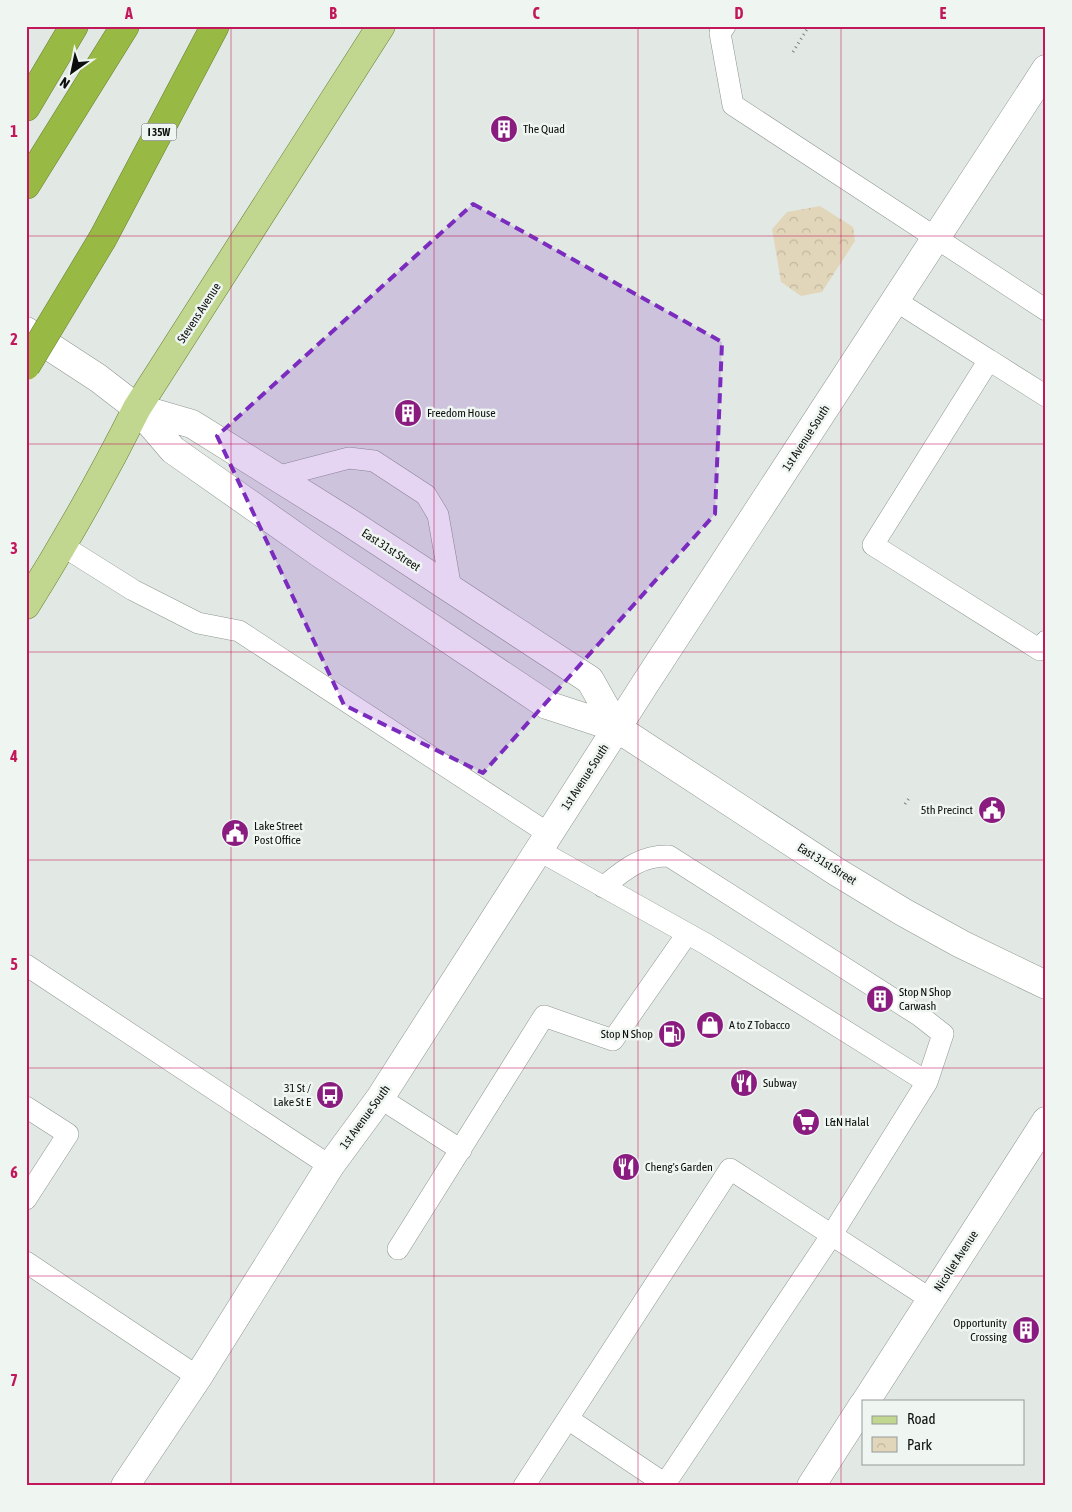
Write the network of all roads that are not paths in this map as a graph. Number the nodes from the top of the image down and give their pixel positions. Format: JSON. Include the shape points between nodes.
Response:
{"nodes":[{"id":1,"x":74,"y":26,"type":"edge"},
{"id":2,"x":125,"y":26,"type":"edge"},
{"id":3,"x":215,"y":26,"type":"edge"},
{"id":4,"x":381,"y":26,"type":"edge"},
{"id":5,"x":724,"y":26,"type":"edge"},
{"id":6,"x":1046,"y":69,"type":"edge"},
{"id":7,"x":26,"y":107,"type":"edge"},
{"id":8,"x":26,"y":186,"type":"edge"},
{"id":9,"x":937,"y":238,"type":"junction"},
{"id":10,"x":896,"y":301,"type":"junction"},
{"id":11,"x":1046,"y":310,"type":"edge"},
{"id":12,"x":26,"y":332,"type":"edge"},
{"id":13,"x":989,"y":360,"type":"junction"},
{"id":14,"x":26,"y":366,"type":"edge"},
{"id":15,"x":1046,"y":396,"type":"edge"},
{"id":16,"x":137,"y":408,"type":"junction"},
{"id":17,"x":276,"y":477,"type":"junction"},
{"id":18,"x":63,"y":546,"type":"junction"},
{"id":19,"x":451,"y":589,"type":"junction"},
{"id":20,"x":26,"y":605,"type":"edge"},
{"id":21,"x":1046,"y":641,"type":"edge"},
{"id":22,"x":617,"y":728,"type":"junction"},
{"id":23,"x":544,"y":842,"type":"junction"},
{"id":24,"x":603,"y":887,"type":"junction"},
{"id":25,"x":687,"y":934,"type":"junction"},
{"id":26,"x":26,"y":965,"type":"edge"},
{"id":27,"x":1046,"y":985,"type":"edge"},
{"id":28,"x":927,"y":1082,"type":"junction"},
{"id":29,"x":380,"y":1098,"type":"junction"},
{"id":30,"x":26,"y":1107,"type":"edge"},
{"id":31,"x":1046,"y":1121,"type":"edge"},
{"id":32,"x":461,"y":1150,"type":"junction"},
{"id":33,"x":330,"y":1166,"type":"junction"},
{"id":34,"x":26,"y":1199,"type":"edge"},
{"id":35,"x":831,"y":1236,"type":"junction"},
{"id":36,"x":398,"y":1249,"type":"dead end"},
{"id":37,"x":26,"y":1262,"type":"edge"},
{"id":38,"x":932,"y":1300,"type":"junction"},
{"id":39,"x":198,"y":1377,"type":"junction"},
{"id":40,"x":867,"y":1400,"type":"edge"},
{"id":41,"x":862,"y":1407,"type":"edge"},
{"id":42,"x":568,"y":1419,"type":"junction"},
{"id":43,"x":665,"y":1485,"type":"edge"},
{"id":44,"x":125,"y":1486,"type":"edge"},
{"id":45,"x":524,"y":1486,"type":"edge"},
{"id":46,"x":811,"y":1486,"type":"edge"}],
"edges":[{"from":1,"to":7,"type":"highway"},
{"from":2,"to":8,"type":"highway"},
{"from":3,"to":14,"type":"highway","number":"I 35W","bridge":true,"via":[[103,238]]},
{"from":4,"to":16,"type":"main road","name":"Stevens Avenue"},
{"from":5,"to":9,"type":"lane","via":[[720,33],[733,105]]},
{"from":6,"to":9,"type":"street","name":"1st Avenue South"},
{"from":9,"to":10,"type":"street","name":"1st Avenue South"},
{"from":9,"to":11,"type":"lane"},
{"from":10,"to":13,"type":"lane"},
{"from":10,"to":22,"type":"street","name":"1st Avenue South"},
{"from":12,"to":16,"type":"street","name":"East 31st Street","via":[[98,378]]},
{"from":13,"to":15,"type":"lane"},
{"from":13,"to":21,"type":"lane","via":[[873,545],[1040,650]]},
{"from":16,"to":17,"type":"street","name":"East 31st Street","via":[[192,424]]},
{"from":16,"to":18,"type":"main road","name":"Stevens Avenue"},
{"from":16,"to":22,"type":"street","name":"East 31st Street","via":[[173,450],[318,552],[548,705]]},
{"from":17,"to":19,"type":"street","name":"East 31st Street"},
{"from":17,"to":19,"type":"lane","via":[[349,458],[374,461],[426,495],[438,515]]},
{"from":18,"to":20,"type":"main road","name":"Stevens Avenue"},
{"from":18,"to":23,"type":"lane","via":[[133,590],[198,623],[238,631]]},
{"from":19,"to":22,"type":"street","name":"East 31st Street","via":[[590,680]]},
{"from":22,"to":23,"type":"street","name":"1st Avenue South"},
{"from":22,"to":27,"type":"street","name":"East 31st Street","via":[[895,907],[961,944]]},
{"from":23,"to":24,"type":"lane"},
{"from":23,"to":29,"type":"street","name":"1st Avenue South"},
{"from":24,"to":25,"type":"lane"},
{"from":24,"to":28,"type":"lane","via":[[633,863],[669,856],[943,1034]]},
{"from":25,"to":28,"type":"lane"},
{"from":25,"to":32,"type":"lane","via":[[613,1040],[544,1016]]},
{"from":26,"to":33,"type":"lane"},
{"from":28,"to":35,"type":"lane"},
{"from":29,"to":32,"type":"lane"},
{"from":29,"to":33,"type":"street","name":"1st Avenue South"},
{"from":30,"to":34,"type":"lane","via":[[68,1134]]},
{"from":31,"to":38,"type":"street","name":"Nicollet Avenue"},
{"from":32,"to":36,"type":"lane"},
{"from":33,"to":39,"type":"street","name":"1st Avenue South"},
{"from":35,"to":38,"type":"lane"},
{"from":35,"to":42,"type":"lane","via":[[730,1169]]},
{"from":35,"to":43,"type":"lane"},
{"from":37,"to":39,"type":"lane"},
{"from":38,"to":40,"type":"street","name":"Nicollet Avenue"},
{"from":39,"to":44,"type":"street","name":"1st Avenue South"},
{"from":41,"to":46,"type":"street"},
{"from":42,"to":43,"type":"lane"},
{"from":42,"to":45,"type":"lane"}]}
